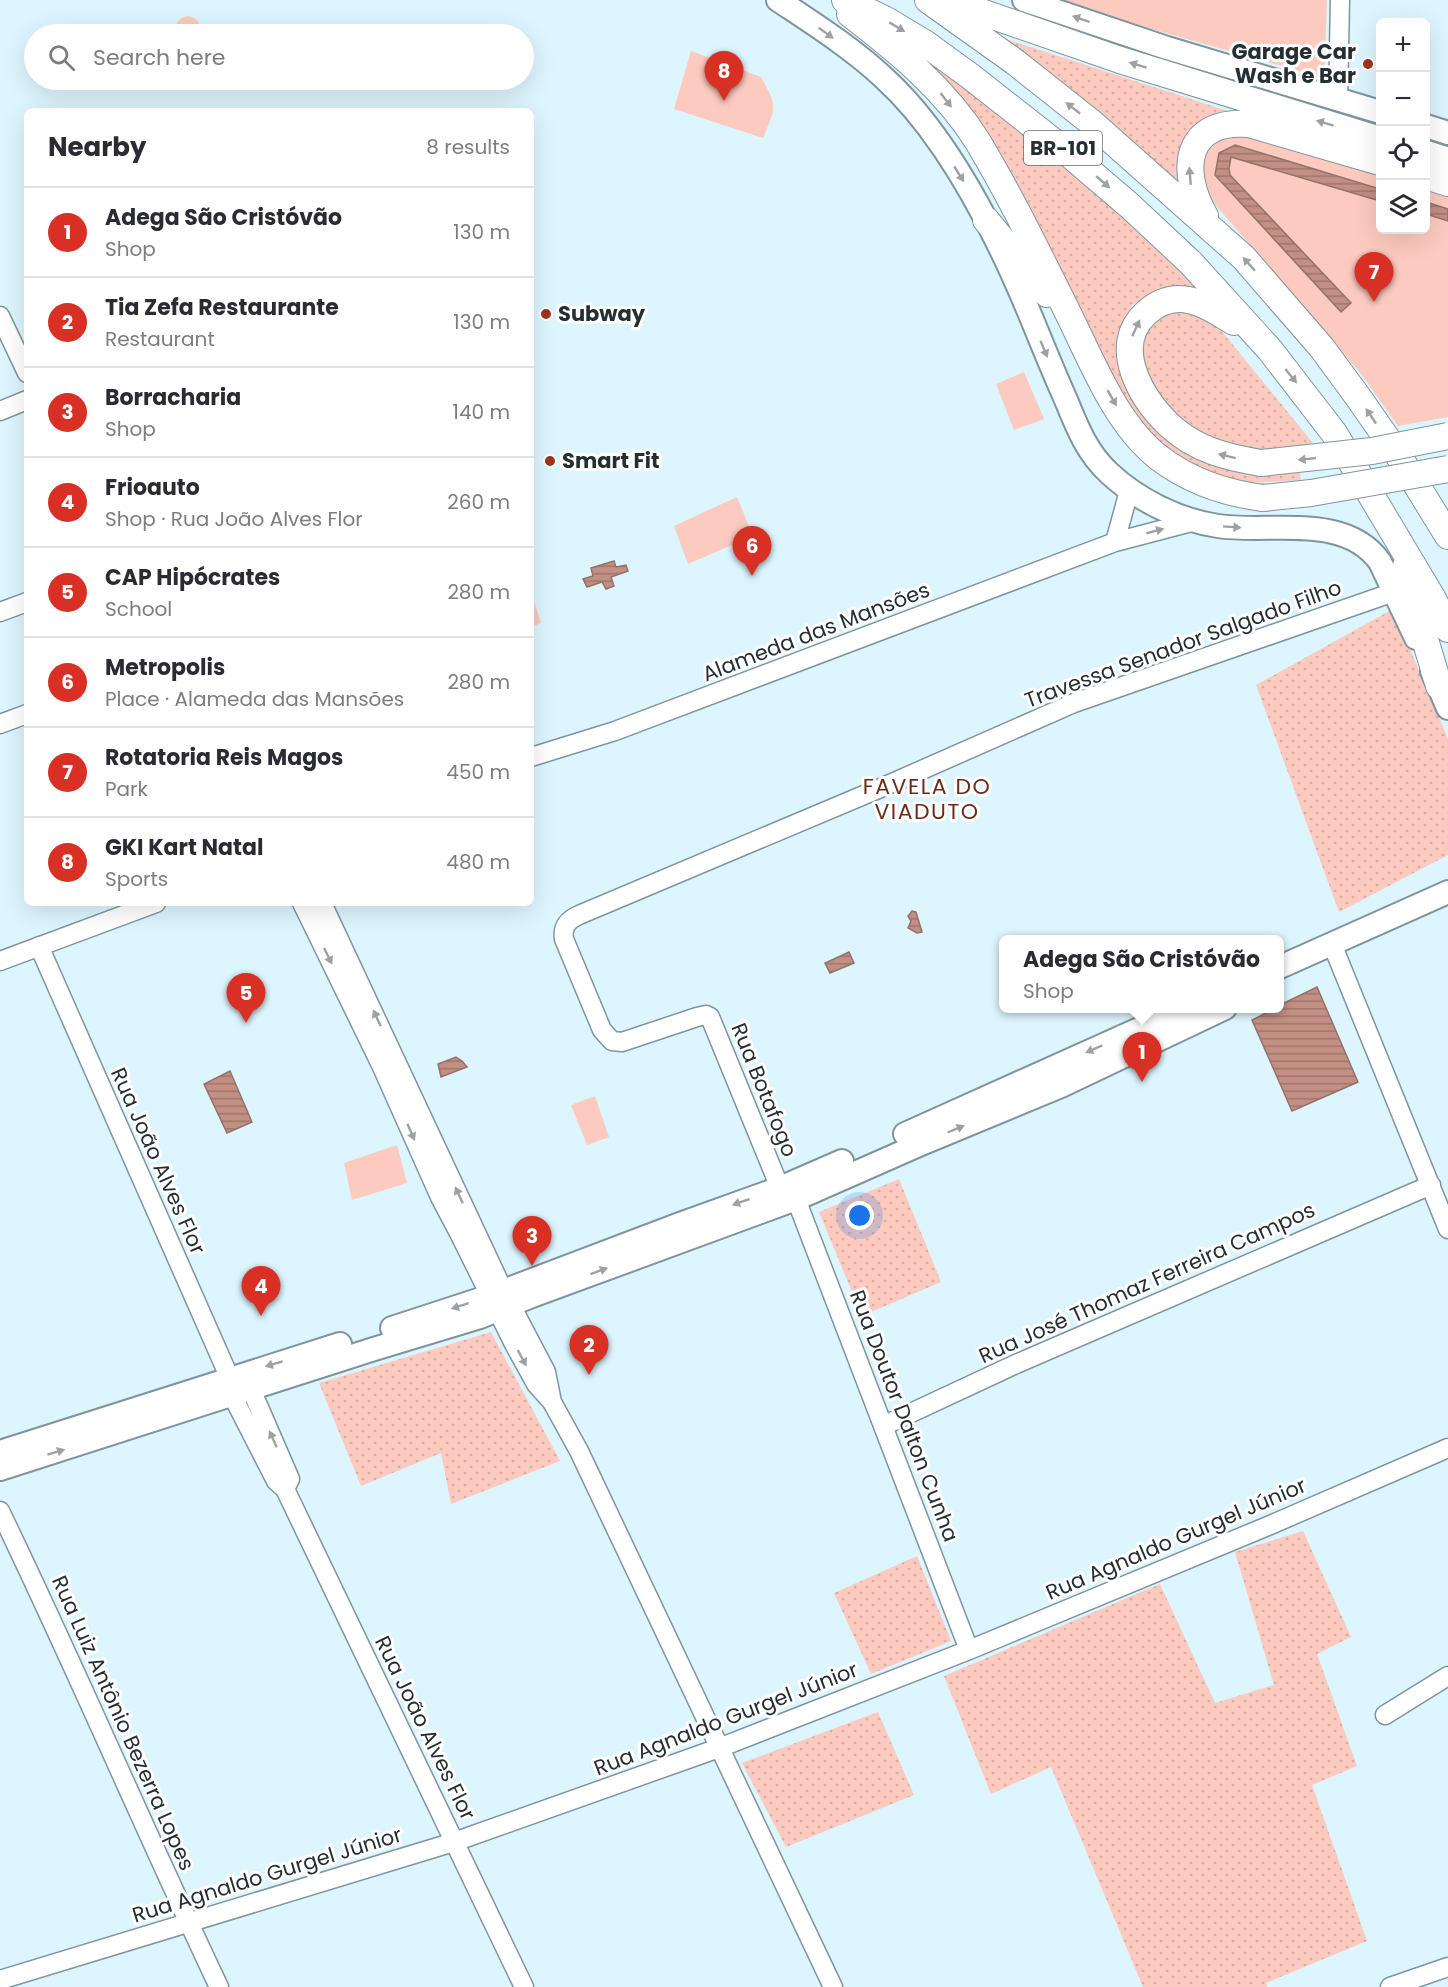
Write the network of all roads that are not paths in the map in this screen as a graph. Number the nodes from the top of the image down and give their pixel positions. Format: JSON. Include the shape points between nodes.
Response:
{"nodes":[{"id":1,"x":778,"y":0,"type":"edge"},
{"id":2,"x":832,"y":0,"type":"edge"},
{"id":3,"x":845,"y":0,"type":"edge"},
{"id":4,"x":1024,"y":0,"type":"edge"},
{"id":5,"x":1341,"y":0,"type":"edge"},
{"id":6,"x":930,"y":1,"type":"edge"},
{"id":7,"x":1338,"y":98,"type":"junction"},
{"id":8,"x":1376,"y":111,"type":"edge"},
{"id":9,"x":1430,"y":128,"type":"edge"},
{"id":10,"x":1448,"y":133,"type":"edge"},
{"id":11,"x":1376,"y":139,"type":"edge"},
{"id":12,"x":1430,"y":156,"type":"edge"},
{"id":13,"x":1376,"y":161,"type":"edge"},
{"id":14,"x":1448,"y":161,"type":"edge"},
{"id":15,"x":1430,"y":178,"type":"edge"},
{"id":16,"x":1448,"y":183,"type":"edge"},
{"id":17,"x":986,"y":220,"type":"junction"},
{"id":18,"x":1213,"y":229,"type":"junction"},
{"id":19,"x":0,"y":316,"type":"edge"},
{"id":20,"x":1074,"y":325,"type":"junction"},
{"id":21,"x":1253,"y":332,"type":"junction"},
{"id":22,"x":24,"y":368,"type":"edge"},
{"id":23,"x":24,"y":401,"type":"edge"},
{"id":24,"x":0,"y":411,"type":"edge"},
{"id":25,"x":1448,"y":436,"type":"edge"},
{"id":26,"x":1448,"y":469,"type":"edge"},
{"id":27,"x":1129,"y":491,"type":"junction"},
{"id":28,"x":1195,"y":521,"type":"junction"},
{"id":29,"x":1448,"y":536,"type":"edge"},
{"id":30,"x":1115,"y":542,"type":"junction"},
{"id":31,"x":1402,"y":548,"type":"junction"},
{"id":32,"x":1394,"y":592,"type":"junction"},
{"id":33,"x":24,"y":603,"type":"edge"},
{"id":34,"x":0,"y":612,"type":"edge"},
{"id":35,"x":1448,"y":629,"type":"edge"},
{"id":36,"x":1443,"y":697,"type":"edge"},
{"id":37,"x":24,"y":715,"type":"edge"},
{"id":38,"x":0,"y":724,"type":"edge"},
{"id":39,"x":534,"y":756,"type":"edge"},
{"id":40,"x":1448,"y":892,"type":"edge"},
{"id":41,"x":148,"y":906,"type":"edge"},
{"id":42,"x":303,"y":906,"type":"edge"},
{"id":43,"x":323,"y":906,"type":"edge"},
{"id":44,"x":1448,"y":909,"type":"edge"},
{"id":45,"x":563,"y":931,"type":"joint"},
{"id":46,"x":39,"y":946,"type":"junction"},
{"id":47,"x":1335,"y":951,"type":"junction"},
{"id":48,"x":0,"y":961,"type":"edge"},
{"id":49,"x":1284,"y":966,"type":"edge"},
{"id":50,"x":1284,"y":982,"type":"edge"},
{"id":51,"x":1175,"y":1013,"type":"edge"},
{"id":52,"x":1214,"y":1013,"type":"edge"},
{"id":53,"x":1431,"y":1185,"type":"junction"},
{"id":54,"x":788,"y":1193,"type":"junction"},
{"id":55,"x":467,"y":1229,"type":"junction"},
{"id":56,"x":1448,"y":1229,"type":"edge"},
{"id":57,"x":501,"y":1300,"type":"junction"},
{"id":58,"x":237,"y":1389,"type":"junction"},
{"id":59,"x":884,"y":1426,"type":"junction"},
{"id":60,"x":1448,"y":1448,"type":"edge"},
{"id":61,"x":0,"y":1452,"type":"edge"},
{"id":62,"x":0,"y":1469,"type":"edge"},
{"id":63,"x":0,"y":1511,"type":"edge"},
{"id":64,"x":969,"y":1650,"type":"junction"},
{"id":65,"x":1448,"y":1676,"type":"edge"},
{"id":66,"x":1385,"y":1715,"type":"dead end"},
{"id":67,"x":719,"y":1748,"type":"junction"},
{"id":68,"x":454,"y":1842,"type":"junction"},
{"id":69,"x":188,"y":1922,"type":"junction"},
{"id":70,"x":1448,"y":1967,"type":"edge"},
{"id":71,"x":0,"y":1980,"type":"edge"},
{"id":72,"x":219,"y":1987,"type":"edge"},
{"id":73,"x":525,"y":1987,"type":"edge"},
{"id":74,"x":833,"y":1987,"type":"edge"},
{"id":75,"x":1390,"y":1987,"type":"edge"}],
"edges":[{"from":1,"to":17,"type":"main road","one_way":true,"via":[[884,77],[944,150]]},
{"from":2,"to":20,"type":"highway","one_way":true,"via":[[918,70],[957,114],[977,141]]},
{"from":3,"to":21,"type":"highway","number":"BR-101","one_way":true,"via":[[926,44],[1068,153],[1191,263]]},
{"from":7,"to":4,"type":"main road","one_way":true,"via":[[1167,48]]},
{"from":5,"to":7,"type":"street"},
{"from":11,"to":6,"type":"highway","one_way":true,"via":[[1120,60],[961,5]]},
{"from":18,"to":6,"type":"highway","number":"BR-101","one_way":true,"via":[[1092,123]]},
{"from":7,"to":8,"type":"main road"},
{"from":9,"to":10,"type":"main road"},
{"from":12,"to":14,"type":"highway"},
{"from":18,"to":13,"type":"highway","one_way":true,"via":[[1191,188],[1189,164],[1204,134],[1219,125],[1249,124]]},
{"from":15,"to":16,"type":"highway"},
{"from":17,"to":20,"type":"highway"},
{"from":17,"to":27,"type":"main road","one_way":true,"via":[[1083,442],[1107,472]]},
{"from":29,"to":18,"type":"highway","number":"BR-101","one_way":true,"via":[[1397,453],[1322,348],[1244,258]]},
{"from":19,"to":22,"type":"street"},
{"from":20,"to":26,"type":"highway","one_way":true,"bridge":true,"via":[[1096,371],[1135,433],[1158,456],[1213,488],[1263,498]]},
{"from":25,"to":21,"type":"highway","one_way":true,"bridge":true,"via":[[1372,451],[1261,463],[1224,456],[1196,443],[1171,426],[1135,378],[1130,362],[1132,333],[1149,310],[1166,301],[1178,299],[1203,305]]},
{"from":21,"to":31,"type":"highway","number":"BR-101","one_way":true,"via":[[1334,433]]},
{"from":23,"to":24,"type":"street"},
{"from":27,"to":28,"type":"main road"},
{"from":27,"to":30,"type":"street"},
{"from":30,"to":28,"type":"street","name":"Alameda das Mansões","one_way":true},
{"from":28,"to":32,"type":"main road","one_way":true,"via":[[1218,526],[1340,533],[1374,553]]},
{"from":30,"to":39,"type":"street","name":"Alameda das Mansões","via":[[626,727]]},
{"from":31,"to":35,"type":"highway","number":"BR-101"},
{"from":31,"to":36,"type":"highway","via":[[1412,596]]},
{"from":32,"to":36,"type":"main road"},
{"from":32,"to":45,"type":"street","name":"Travessa Senador Salgado Filho","via":[[1074,703],[579,915],[568,921]]},
{"from":33,"to":34,"type":"street"},
{"from":37,"to":38,"type":"street"},
{"from":40,"to":47,"type":"main road"},
{"from":41,"to":46,"type":"street"},
{"from":42,"to":55,"type":"street","one_way":true,"via":[[440,1197]]},
{"from":55,"to":43,"type":"street","one_way":true},
{"from":44,"to":47,"type":"main road"},
{"from":45,"to":54,"type":"street","name":"Rua Botafogo","via":[[603,1030],[613,1042],[710,1017]]},
{"from":46,"to":48,"type":"street"},
{"from":46,"to":58,"type":"street","name":"Rua João Alves Flor"},
{"from":47,"to":49,"type":"main road"},
{"from":47,"to":50,"type":"main road"},
{"from":47,"to":53,"type":"street"},
{"from":51,"to":54,"type":"main road","one_way":true},
{"from":54,"to":52,"type":"main road","one_way":true,"via":[[1061,1086]]},
{"from":53,"to":56,"type":"street"},
{"from":53,"to":59,"type":"street","name":"Rua José Thomaz Ferreira Campos","via":[[1027,1359]]},
{"from":54,"to":57,"type":"main road"},
{"from":54,"to":59,"type":"street","name":"Rua Doutor Dalton Cunha"},
{"from":55,"to":57,"type":"street"},
{"from":57,"to":58,"type":"main road"},
{"from":57,"to":67,"type":"street","via":[[530,1373],[552,1402],[579,1451]]},
{"from":58,"to":61,"type":"main road"},
{"from":62,"to":58,"type":"main road","one_way":true},
{"from":58,"to":68,"type":"street","name":"Rua João Alves Flor","via":[[276,1481],[285,1489]]},
{"from":59,"to":64,"type":"street","name":"Rua Doutor Dalton Cunha"},
{"from":60,"to":64,"type":"street","name":"Rua Agnaldo Gurgel Júnior"},
{"from":63,"to":69,"type":"street","name":"Rua Luiz Antônio Bezerra Lopes"},
{"from":64,"to":67,"type":"street","name":"Rua Agnaldo Gurgel Júnior"},
{"from":65,"to":66,"type":"street"},
{"from":67,"to":68,"type":"street","name":"Rua Agnaldo Gurgel Júnior"},
{"from":67,"to":74,"type":"street"},
{"from":68,"to":69,"type":"street","name":"Rua Agnaldo Gurgel Júnior","via":[[224,1903]]},
{"from":68,"to":73,"type":"street","name":"Rua João Alves Flor"},
{"from":69,"to":71,"type":"street","name":"Rua Agnaldo Gurgel Júnior"},
{"from":69,"to":72,"type":"street","name":"Rua Luiz Antônio Bezerra Lopes"},
{"from":70,"to":75,"type":"street"}]}
